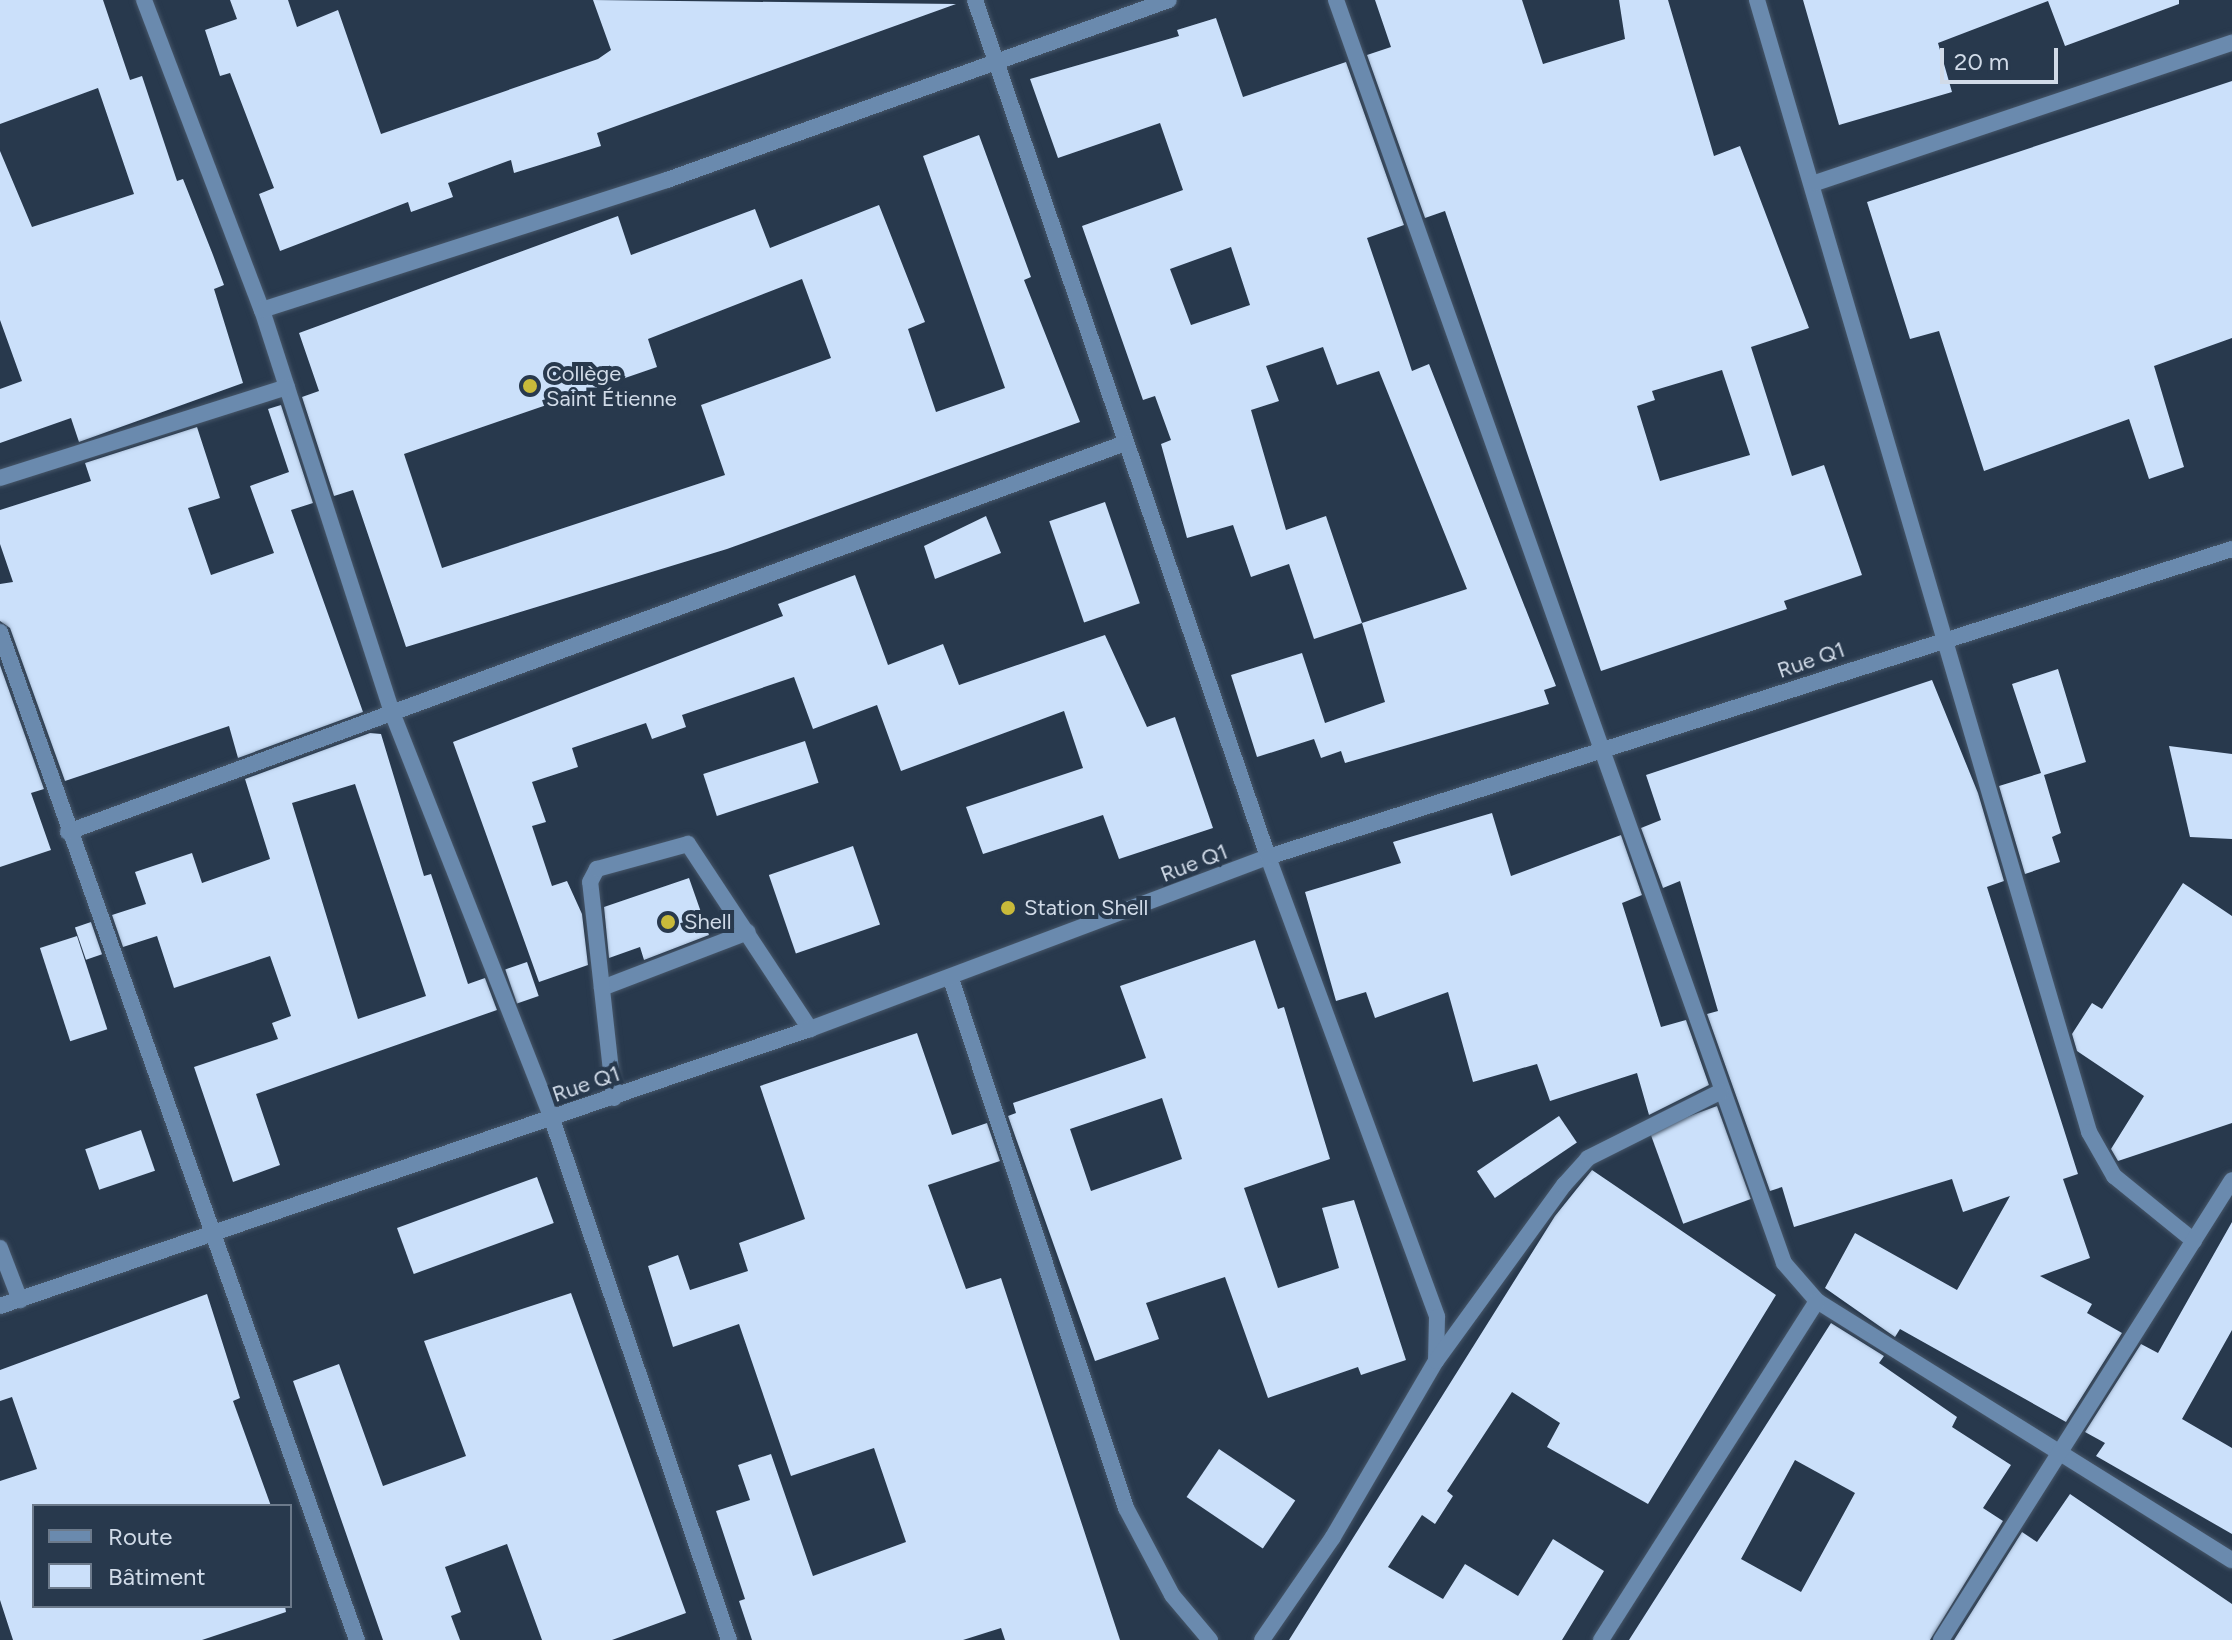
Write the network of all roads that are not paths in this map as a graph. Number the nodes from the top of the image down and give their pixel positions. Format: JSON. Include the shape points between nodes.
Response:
{"nodes":[{"id":1,"x":144,"y":0,"type":"edge"},
{"id":2,"x":975,"y":0,"type":"edge"},
{"id":3,"x":1169,"y":0,"type":"edge"},
{"id":4,"x":1336,"y":0,"type":"edge"},
{"id":5,"x":1757,"y":0,"type":"edge"},
{"id":6,"x":2232,"y":43,"type":"edge"},
{"id":7,"x":997,"y":65,"type":"junction"},
{"id":8,"x":1815,"y":183,"type":"junction"},
{"id":9,"x":262,"y":310,"type":"junction"},
{"id":10,"x":287,"y":387,"type":"junction"},
{"id":11,"x":1125,"y":443,"type":"junction"},
{"id":12,"x":0,"y":478,"type":"edge"},
{"id":13,"x":2232,"y":549,"type":"edge"},
{"id":14,"x":0,"y":632,"type":"edge"},
{"id":15,"x":1947,"y":637,"type":"junction"},
{"id":16,"x":393,"y":715,"type":"junction"},
{"id":17,"x":1604,"y":753,"type":"junction"},
{"id":18,"x":68,"y":832,"type":"junction"},
{"id":19,"x":1268,"y":857,"type":"junction"},
{"id":20,"x":748,"y":932,"type":"junction"},
{"id":21,"x":951,"y":979,"type":"junction"},
{"id":22,"x":602,"y":988,"type":"junction"},
{"id":23,"x":810,"y":1029,"type":"junction"},
{"id":24,"x":1720,"y":1092,"type":"junction"},
{"id":25,"x":614,"y":1098,"type":"junction"},
{"id":26,"x":552,"y":1119,"type":"junction"},
{"id":27,"x":2232,"y":1180,"type":"edge"},
{"id":28,"x":216,"y":1233,"type":"junction"},
{"id":29,"x":2194,"y":1241,"type":"junction"},
{"id":30,"x":0,"y":1248,"type":"edge"},
{"id":31,"x":20,"y":1300,"type":"junction"},
{"id":32,"x":1817,"y":1301,"type":"junction"},
{"id":33,"x":0,"y":1306,"type":"edge"},
{"id":34,"x":1436,"y":1361,"type":"junction"},
{"id":35,"x":2060,"y":1454,"type":"junction"},
{"id":36,"x":2232,"y":1560,"type":"edge"},
{"id":37,"x":357,"y":1640,"type":"edge"},
{"id":38,"x":729,"y":1640,"type":"edge"},
{"id":39,"x":1210,"y":1640,"type":"edge"},
{"id":40,"x":1262,"y":1640,"type":"edge"},
{"id":41,"x":1601,"y":1640,"type":"edge"},
{"id":42,"x":1941,"y":1640,"type":"edge"}],
"edges":[{"from":1,"to":9,"type":"street"},
{"from":2,"to":7,"type":"street"},
{"from":3,"to":7,"type":"street"},
{"from":4,"to":17,"type":"street"},
{"from":5,"to":8,"type":"street"},
{"from":6,"to":8,"type":"street"},
{"from":7,"to":9,"type":"street"},
{"from":7,"to":11,"type":"street"},
{"from":8,"to":15,"type":"street"},
{"from":9,"to":10,"type":"street"},
{"from":10,"to":12,"type":"street"},
{"from":10,"to":16,"type":"street"},
{"from":11,"to":16,"type":"street"},
{"from":11,"to":19,"type":"street"},
{"from":13,"to":15,"type":"street","name":"Rue Q1"},
{"from":14,"to":18,"type":"street"},
{"from":15,"to":17,"type":"street","name":"Rue Q1"},
{"from":15,"to":29,"type":"street","via":[[2099,1159]]},
{"from":16,"to":18,"type":"street"},
{"from":16,"to":26,"type":"street"},
{"from":17,"to":19,"type":"street","name":"Rue Q1"},
{"from":17,"to":24,"type":"street"},
{"from":18,"to":28,"type":"street"},
{"from":19,"to":21,"type":"street","name":"Rue Q1"},
{"from":19,"to":34,"type":"street","via":[[1437,1317]]},
{"from":20,"to":22,"type":"street"},
{"from":20,"to":22,"type":"street","via":[[688,844],[597,869],[590,882]]},
{"from":20,"to":23,"type":"street"},
{"from":21,"to":23,"type":"street","name":"Rue Q1"},
{"from":21,"to":39,"type":"street","via":[[1126,1508],[1172,1595]]},
{"from":22,"to":25,"type":"street"},
{"from":23,"to":25,"type":"street","name":"Rue Q1"},
{"from":24,"to":32,"type":"street","via":[[1768,1230]]},
{"from":24,"to":34,"type":"street","via":[[1588,1158]]},
{"from":25,"to":26,"type":"street","name":"Rue Q1"},
{"from":26,"to":28,"type":"street","name":"Rue Q1"},
{"from":26,"to":38,"type":"street"},
{"from":27,"to":29,"type":"street"},
{"from":28,"to":31,"type":"street","name":"Rue Q1"},
{"from":28,"to":37,"type":"street"},
{"from":29,"to":35,"type":"street"},
{"from":30,"to":31,"type":"street"},
{"from":31,"to":33,"type":"street","name":"Rue Q1"},
{"from":32,"to":35,"type":"street"},
{"from":32,"to":41,"type":"street"},
{"from":34,"to":40,"type":"street","via":[[1333,1537]]},
{"from":35,"to":36,"type":"street"},
{"from":35,"to":42,"type":"street"}]}
